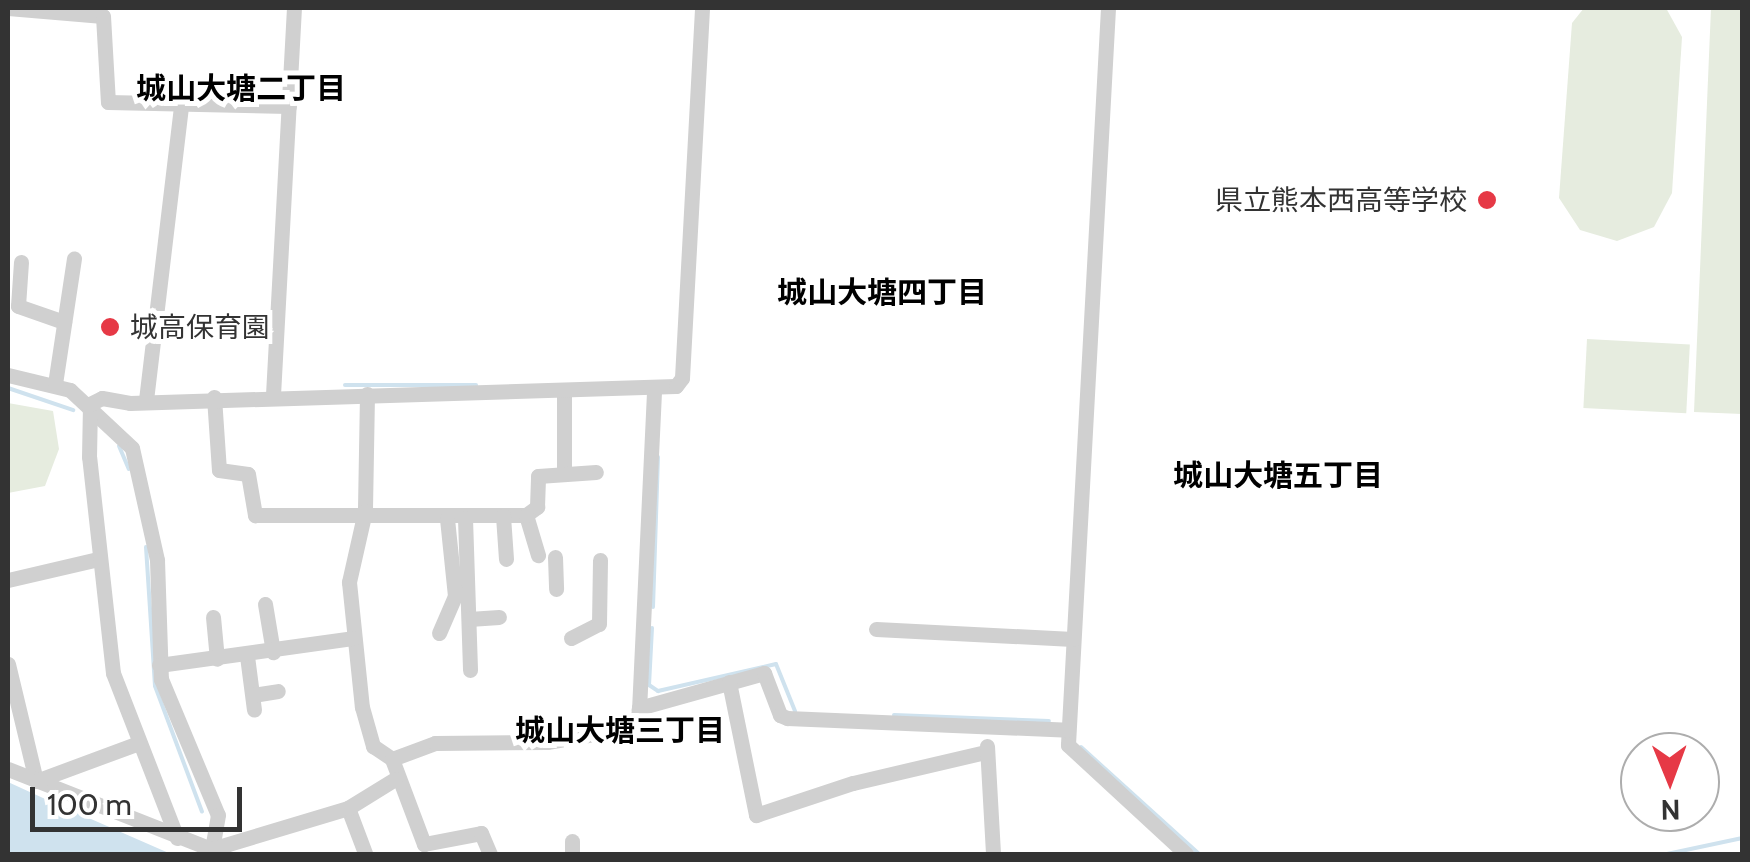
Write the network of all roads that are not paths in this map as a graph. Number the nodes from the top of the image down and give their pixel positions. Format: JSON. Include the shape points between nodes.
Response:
{"nodes":[{"id":1,"x":8,"y":8,"type":"edge"},
{"id":2,"x":294,"y":8,"type":"edge"},
{"id":3,"x":702,"y":8,"type":"edge"},
{"id":4,"x":1108,"y":8,"type":"edge"},
{"id":5,"x":180,"y":106,"type":"junction"},
{"id":6,"x":289,"y":106,"type":"junction"},
{"id":7,"x":74,"y":258,"type":"dead end"},
{"id":8,"x":21,"y":262,"type":"dead end"},
{"id":9,"x":64,"y":322,"type":"junction"},
{"id":10,"x":8,"y":376,"type":"edge"},
{"id":11,"x":54,"y":384,"type":"junction"},
{"id":12,"x":564,"y":392,"type":"junction"},
{"id":13,"x":654,"y":392,"type":"junction"},
{"id":14,"x":367,"y":394,"type":"junction"},
{"id":15,"x":274,"y":395,"type":"junction"},
{"id":16,"x":214,"y":397,"type":"junction"},
{"id":17,"x":146,"y":400,"type":"junction"},
{"id":18,"x":90,"y":404,"type":"junction"},
{"id":19,"x":596,"y":472,"type":"dead end"},
{"id":20,"x":564,"y":473,"type":"junction"},
{"id":21,"x":526,"y":515,"type":"junction"},
{"id":22,"x":504,"y":516,"type":"junction"},
{"id":23,"x":447,"y":518,"type":"junction"},
{"id":24,"x":465,"y":518,"type":"junction"},
{"id":25,"x":364,"y":519,"type":"junction"},
{"id":26,"x":538,"y":556,"type":"dead end"},
{"id":27,"x":556,"y":557,"type":"dead end"},
{"id":28,"x":98,"y":559,"type":"junction"},
{"id":29,"x":506,"y":559,"type":"dead end"},
{"id":30,"x":600,"y":560,"type":"dead end"},
{"id":31,"x":8,"y":580,"type":"edge"},
{"id":32,"x":556,"y":589,"type":"dead end"},
{"id":33,"x":265,"y":604,"type":"dead end"},
{"id":34,"x":212,"y":617,"type":"dead end"},
{"id":35,"x":499,"y":617,"type":"dead end"},
{"id":36,"x":469,"y":619,"type":"junction"},
{"id":37,"x":876,"y":629,"type":"dead end"},
{"id":38,"x":438,"y":633,"type":"dead end"},
{"id":39,"x":354,"y":638,"type":"junction"},
{"id":40,"x":571,"y":638,"type":"dead end"},
{"id":41,"x":1074,"y":638,"type":"junction"},
{"id":42,"x":273,"y":652,"type":"junction"},
{"id":43,"x":248,"y":656,"type":"junction"},
{"id":44,"x":217,"y":659,"type":"junction"},
{"id":45,"x":8,"y":664,"type":"edge"},
{"id":46,"x":159,"y":664,"type":"junction"},
{"id":47,"x":470,"y":670,"type":"dead end"},
{"id":48,"x":729,"y":682,"type":"junction"},
{"id":49,"x":278,"y":691,"type":"dead end"},
{"id":50,"x":639,"y":708,"type":"junction"},
{"id":51,"x":994,"y":728,"type":"junction"},
{"id":52,"x":1068,"y":730,"type":"junction"},
{"id":53,"x":136,"y":744,"type":"junction"},
{"id":54,"x":986,"y":752,"type":"junction"},
{"id":55,"x":392,"y":758,"type":"junction"},
{"id":56,"x":8,"y":768,"type":"edge"},
{"id":57,"x":395,"y":779,"type":"junction"},
{"id":58,"x":36,"y":781,"type":"junction"},
{"id":59,"x":348,"y":808,"type":"junction"},
{"id":60,"x":177,"y":838,"type":"junction"},
{"id":61,"x":427,"y":850,"type":"edge"},
{"id":62,"x":216,"y":852,"type":"edge"},
{"id":63,"x":365,"y":854,"type":"edge"},
{"id":64,"x":490,"y":854,"type":"edge"},
{"id":65,"x":993,"y":854,"type":"edge"},
{"id":66,"x":1186,"y":854,"type":"edge"}],
"edges":[{"from":1,"to":5,"type":"street","via":[[102,16],[102,98]]},
{"from":2,"to":6,"type":"street"},
{"from":3,"to":13,"type":"street","via":[[682,378]]},
{"from":4,"to":41,"type":"street"},
{"from":5,"to":6,"type":"street"},
{"from":5,"to":17,"type":"street"},
{"from":6,"to":15,"type":"street"},
{"from":7,"to":9,"type":"street"},
{"from":8,"to":9,"type":"street","via":[[18,306]]},
{"from":9,"to":11,"type":"street"},
{"from":10,"to":11,"type":"street"},
{"from":11,"to":18,"type":"street"},
{"from":12,"to":13,"type":"street"},
{"from":12,"to":14,"type":"street"},
{"from":12,"to":20,"type":"street"},
{"from":13,"to":50,"type":"street"},
{"from":14,"to":15,"type":"street"},
{"from":14,"to":25,"type":"street"},
{"from":15,"to":16,"type":"street"},
{"from":16,"to":17,"type":"street"},
{"from":16,"to":25,"type":"street","via":[[219,470],[248,474],[255,515]]},
{"from":17,"to":18,"type":"street","via":[[102,398]]},
{"from":18,"to":28,"type":"street"},
{"from":18,"to":46,"type":"street","via":[[132,448],[157,560]]},
{"from":19,"to":20,"type":"street"},
{"from":20,"to":21,"type":"street","via":[[538,476],[537,508]]},
{"from":21,"to":22,"type":"street"},
{"from":21,"to":26,"type":"street"},
{"from":22,"to":24,"type":"street"},
{"from":22,"to":29,"type":"street"},
{"from":23,"to":24,"type":"street"},
{"from":23,"to":25,"type":"street"},
{"from":23,"to":38,"type":"street","via":[[454,596]]},
{"from":24,"to":36,"type":"street"},
{"from":25,"to":39,"type":"street","via":[[351,564]]},
{"from":27,"to":32,"type":"street"},
{"from":28,"to":31,"type":"street"},
{"from":28,"to":53,"type":"street","via":[[112,673]]},
{"from":30,"to":40,"type":"street","via":[[599,624]]},
{"from":33,"to":42,"type":"street"},
{"from":34,"to":44,"type":"street"},
{"from":35,"to":36,"type":"street"},
{"from":36,"to":47,"type":"street","via":[[464,630]]},
{"from":37,"to":41,"type":"street"},
{"from":39,"to":42,"type":"street"},
{"from":39,"to":55,"type":"street","via":[[373,746]]},
{"from":41,"to":52,"type":"street"},
{"from":42,"to":43,"type":"street"},
{"from":43,"to":44,"type":"street"},
{"from":43,"to":49,"type":"street","via":[[254,703]]},
{"from":44,"to":46,"type":"street"},
{"from":45,"to":58,"type":"street"},
{"from":46,"to":62,"type":"street","via":[[167,698],[218,814]]},
{"from":48,"to":50,"type":"street"},
{"from":48,"to":51,"type":"street","via":[[764,673],[787,718]]},
{"from":48,"to":54,"type":"street","via":[[756,815],[853,782]]},
{"from":50,"to":55,"type":"street","via":[[637,718],[595,734],[546,742],[435,743]]},
{"from":51,"to":52,"type":"street"},
{"from":51,"to":54,"type":"street"},
{"from":52,"to":66,"type":"street","via":[[1068,745]]},
{"from":53,"to":58,"type":"street"},
{"from":53,"to":60,"type":"street"},
{"from":54,"to":65,"type":"street"},
{"from":55,"to":57,"type":"street"},
{"from":56,"to":58,"type":"street"},
{"from":57,"to":59,"type":"street"},
{"from":57,"to":61,"type":"street"},
{"from":58,"to":60,"type":"street"},
{"from":59,"to":62,"type":"street"},
{"from":59,"to":63,"type":"street"},
{"from":60,"to":62,"type":"street"},
{"from":61,"to":64,"type":"street","via":[[481,834]]}]}
